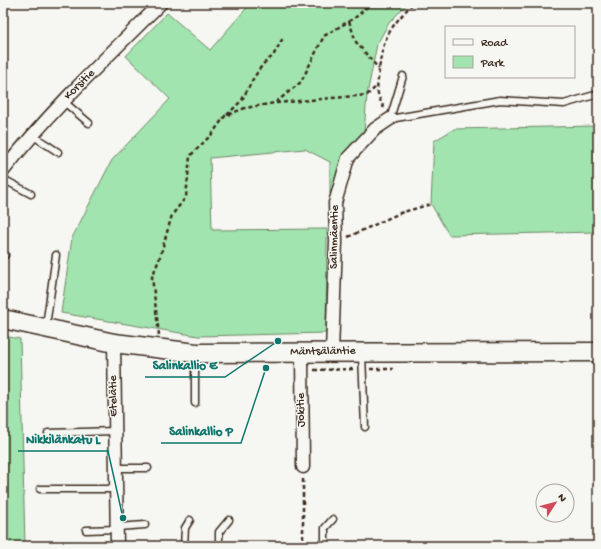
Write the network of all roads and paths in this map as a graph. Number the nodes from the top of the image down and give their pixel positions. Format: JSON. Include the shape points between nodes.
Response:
{"nodes":[{"id":1,"x":161,"y":3,"type":"edge"},
{"id":2,"x":371,"y":3,"type":"edge"},
{"id":3,"x":413,"y":3,"type":"edge"},
{"id":4,"x":350,"y":21,"type":"junction"},
{"id":5,"x":284,"y":38,"type":"dead end"},
{"id":6,"x":379,"y":69,"type":"junction"},
{"id":7,"x":403,"y":76,"type":"dead end"},
{"id":8,"x":377,"y":86,"type":"junction"},
{"id":9,"x":598,"y":94,"type":"edge"},
{"id":10,"x":63,"y":101,"type":"junction"},
{"id":11,"x":275,"y":103,"type":"junction"},
{"id":12,"x":225,"y":116,"type":"junction"},
{"id":13,"x":390,"y":119,"type":"junction"},
{"id":14,"x":89,"y":123,"type":"dead end"},
{"id":15,"x":32,"y":135,"type":"junction"},
{"id":16,"x":58,"y":152,"type":"dead end"},
{"id":17,"x":3,"y":170,"type":"edge"},
{"id":18,"x":3,"y":179,"type":"edge"},
{"id":19,"x":31,"y":194,"type":"dead end"},
{"id":20,"x":431,"y":204,"type":"dead end"},
{"id":21,"x":336,"y":242,"type":"junction"},
{"id":22,"x":56,"y":255,"type":"dead end"},
{"id":23,"x":3,"y":319,"type":"edge"},
{"id":24,"x":46,"y":328,"type":"junction"},
{"id":25,"x":152,"y":336,"type":"dead end"},
{"id":26,"x":114,"y":343,"type":"junction"},
{"id":27,"x":332,"y":352,"type":"junction"},
{"id":28,"x":362,"y":352,"type":"junction"},
{"id":29,"x":598,"y":352,"type":"edge"},
{"id":30,"x":196,"y":353,"type":"junction"},
{"id":31,"x":302,"y":353,"type":"junction"},
{"id":32,"x":195,"y":403,"type":"dead end"},
{"id":33,"x":365,"y":426,"type":"dead end"},
{"id":34,"x":115,"y":431,"type":"junction"},
{"id":35,"x":48,"y":433,"type":"dead end"},
{"id":36,"x":302,"y":467,"type":"joint"},
{"id":37,"x":116,"y":468,"type":"junction"},
{"id":38,"x":148,"y":468,"type":"dead end"},
{"id":39,"x":40,"y":489,"type":"dead end"},
{"id":40,"x":116,"y":489,"type":"junction"},
{"id":41,"x":333,"y":519,"type":"dead end"},
{"id":42,"x":190,"y":520,"type":"dead end"},
{"id":43,"x":229,"y":520,"type":"dead end"},
{"id":44,"x":145,"y":525,"type":"dead end"},
{"id":45,"x":117,"y":528,"type":"junction"},
{"id":46,"x":86,"y":530,"type":"dead end"},
{"id":47,"x":117,"y":546,"type":"edge"},
{"id":48,"x":184,"y":546,"type":"edge"},
{"id":49,"x":219,"y":546,"type":"edge"},
{"id":50,"x":303,"y":546,"type":"edge"},
{"id":51,"x":325,"y":546,"type":"edge"}],
"edges":[{"from":1,"to":10,"type":"street","name":"Korsitie"},
{"from":2,"to":4,"type":"path"},
{"from":3,"to":6,"type":"path","via":[[394,24],[382,46]]},
{"from":4,"to":6,"type":"path","via":[[356,42]]},
{"from":4,"to":11,"type":"path","via":[[324,36],[301,82]]},
{"from":5,"to":12,"type":"path","via":[[273,56],[252,79],[242,100]]},
{"from":6,"to":8,"type":"path"},
{"from":7,"to":13,"type":"lane"},
{"from":8,"to":11,"type":"path","via":[[367,95]]},
{"from":8,"to":13,"type":"path","via":[[376,94]]},
{"from":9,"to":13,"type":"lane","via":[[564,104],[500,100]]},
{"from":10,"to":14,"type":"lane"},
{"from":10,"to":15,"type":"street","name":"Korsitie"},
{"from":11,"to":12,"type":"path","via":[[245,108]]},
{"from":12,"to":25,"type":"path","via":[[212,134],[190,156],[186,197],[172,215],[152,277],[159,337]]},
{"from":13,"to":21,"type":"street","name":"Salinmäentie","via":[[375,129],[348,158],[335,203]]},
{"from":15,"to":16,"type":"lane"},
{"from":15,"to":17,"type":"street","name":"Korsitie"},
{"from":18,"to":19,"type":"lane"},
{"from":20,"to":21,"type":"path","via":[[400,213]]},
{"from":21,"to":27,"type":"street","name":"Salinmäentie"},
{"from":22,"to":24,"type":"lane"},
{"from":23,"to":24,"type":"street","name":"Mäntsäläntie"},
{"from":24,"to":26,"type":"street","name":"Mäntsäläntie"},
{"from":26,"to":30,"type":"street","name":"Mäntsäläntie"},
{"from":26,"to":34,"type":"street","name":"Etelätie"},
{"from":27,"to":28,"type":"street","name":"Mäntsäläntie"},
{"from":27,"to":31,"type":"street","name":"Mäntsäläntie"},
{"from":28,"to":29,"type":"street","name":"Mäntsäläntie"},
{"from":28,"to":33,"type":"lane"},
{"from":30,"to":31,"type":"street","name":"Mäntsäläntie"},
{"from":30,"to":32,"type":"lane"},
{"from":31,"to":36,"type":"street","name":"Jokitie"},
{"from":34,"to":35,"type":"lane"},
{"from":34,"to":37,"type":"street","name":"Etelätie"},
{"from":36,"to":50,"type":"path"},
{"from":37,"to":38,"type":"lane"},
{"from":37,"to":40,"type":"street","name":"Etelätie"},
{"from":39,"to":40,"type":"lane"},
{"from":40,"to":45,"type":"street","name":"Etelätie"},
{"from":41,"to":51,"type":"lane","via":[[325,528]]},
{"from":42,"to":48,"type":"lane","via":[[185,528]]},
{"from":43,"to":49,"type":"lane","via":[[219,532]]},
{"from":44,"to":45,"type":"lane"},
{"from":45,"to":46,"type":"lane"},
{"from":45,"to":47,"type":"street","name":"Etelätie"}]}
